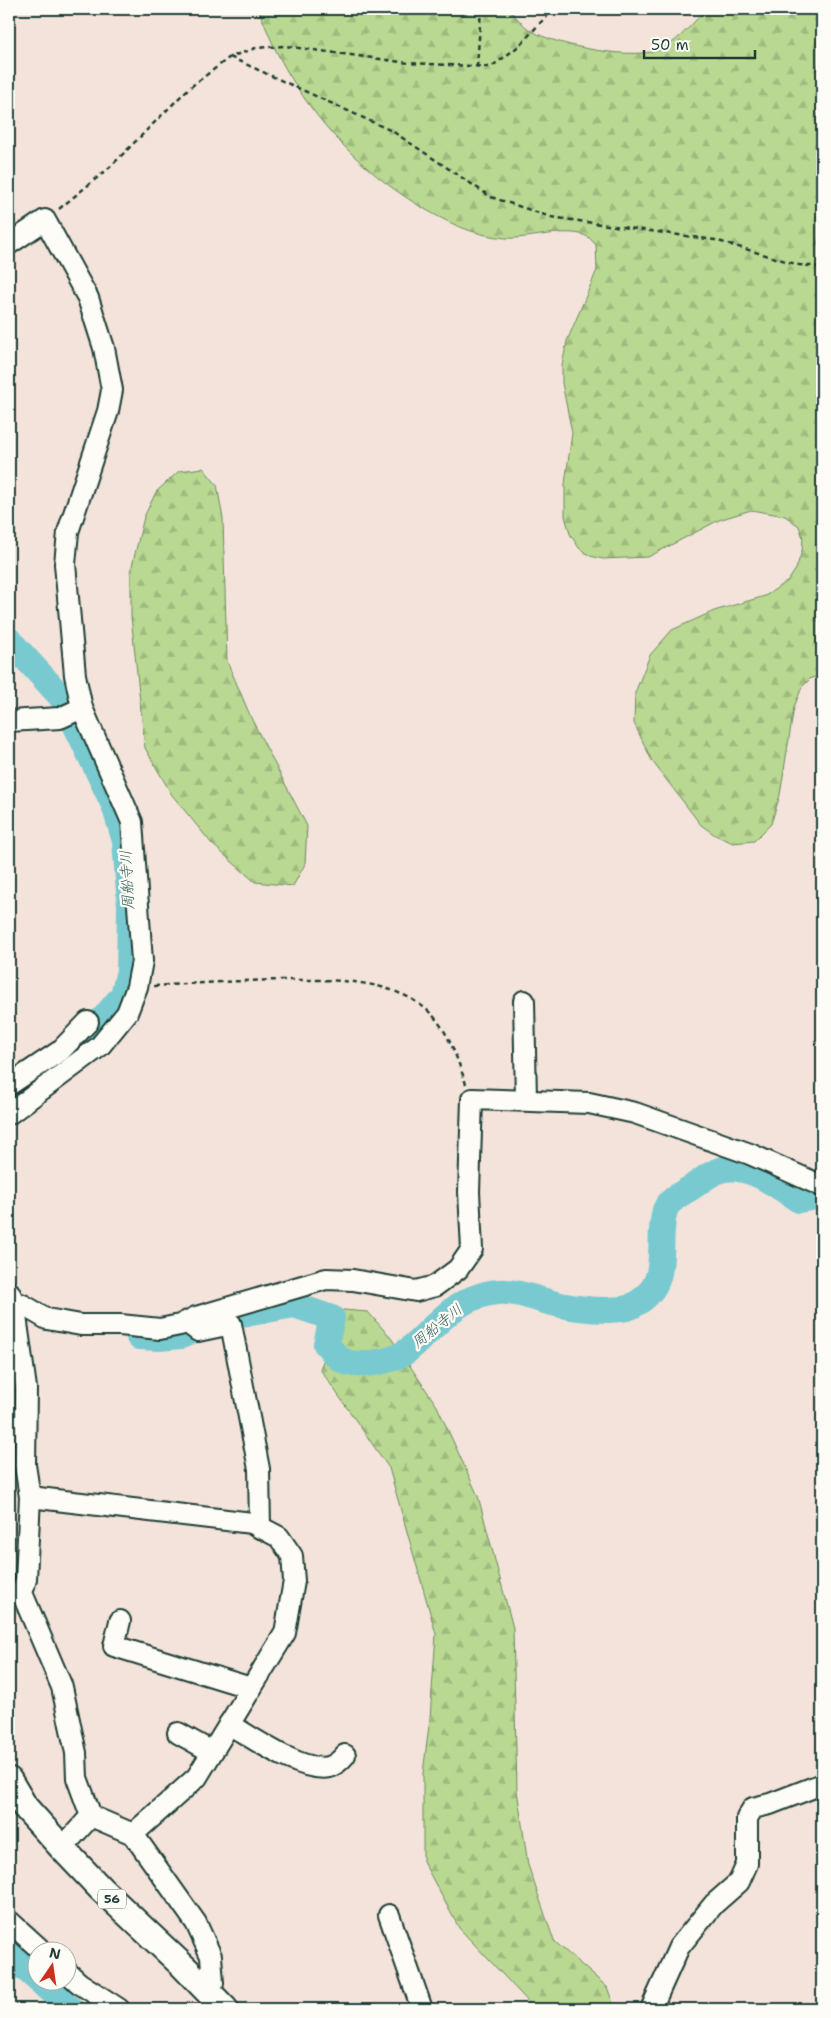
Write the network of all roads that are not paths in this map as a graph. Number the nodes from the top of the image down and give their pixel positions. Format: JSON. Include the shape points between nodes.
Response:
{"nodes":[{"id":1,"x":9,"y":244,"type":"edge"},
{"id":2,"x":82,"y":708,"type":"junction"},
{"id":3,"x":9,"y":721,"type":"edge"},
{"id":4,"x":524,"y":1001,"type":"dead end"},
{"id":5,"x":88,"y":1022,"type":"dead end"},
{"id":6,"x":17,"y":1090,"type":"edge"},
{"id":7,"x":526,"y":1099,"type":"junction"},
{"id":8,"x":9,"y":1114,"type":"edge"},
{"id":9,"x":822,"y":1186,"type":"edge"},
{"id":10,"x":13,"y":1303,"type":"edge"},
{"id":11,"x":186,"y":1322,"type":"junction"},
{"id":12,"x":16,"y":1375,"type":"edge"},
{"id":13,"x":30,"y":1497,"type":"junction"},
{"id":14,"x":260,"y":1528,"type":"junction"},
{"id":15,"x":15,"y":1592,"type":"edge"},
{"id":16,"x":120,"y":1621,"type":"dead end"},
{"id":17,"x":252,"y":1688,"type":"junction"},
{"id":18,"x":229,"y":1724,"type":"junction"},
{"id":19,"x":178,"y":1733,"type":"dead end"},
{"id":20,"x":212,"y":1752,"type":"junction"},
{"id":21,"x":345,"y":1755,"type":"dead end"},
{"id":22,"x":9,"y":1780,"type":"edge"},
{"id":23,"x":822,"y":1784,"type":"edge"},
{"id":24,"x":91,"y":1816,"type":"junction"},
{"id":25,"x":133,"y":1834,"type":"junction"},
{"id":26,"x":62,"y":1848,"type":"junction"},
{"id":27,"x":389,"y":1915,"type":"dead end"},
{"id":28,"x":9,"y":1921,"type":"edge"},
{"id":29,"x":30,"y":1940,"type":"edge"},
{"id":30,"x":78,"y":1982,"type":"edge"},
{"id":31,"x":206,"y":1989,"type":"junction"},
{"id":32,"x":119,"y":2009,"type":"edge"},
{"id":33,"x":225,"y":2009,"type":"edge"},
{"id":34,"x":422,"y":2009,"type":"edge"},
{"id":35,"x":650,"y":2009,"type":"edge"}],
"edges":[{"from":1,"to":2,"type":"street","via":[[45,220],[88,298],[104,348],[112,390],[68,532],[65,564]]},
{"from":2,"to":3,"type":"street","via":[[60,718]]},
{"from":2,"to":6,"type":"street","via":[[132,822],[142,961],[127,1013],[100,1046]]},
{"from":4,"to":7,"type":"street"},
{"from":5,"to":6,"type":"street"},
{"from":6,"to":8,"type":"street"},
{"from":7,"to":9,"type":"street","via":[[589,1103],[635,1112],[750,1154]]},
{"from":7,"to":11,"type":"street","via":[[472,1098],[469,1192],[472,1249],[458,1269],[435,1286],[416,1291],[353,1280],[326,1279]]},
{"from":10,"to":11,"type":"street","via":[[23,1304],[47,1319],[81,1325],[160,1329]]},
{"from":10,"to":12,"type":"street"},
{"from":11,"to":14,"type":"street","via":[[198,1331],[231,1324],[259,1469]]},
{"from":12,"to":13,"type":"street","via":[[26,1388],[25,1465]]},
{"from":13,"to":14,"type":"street","via":[[212,1518]]},
{"from":13,"to":15,"type":"street","via":[[26,1579]]},
{"from":14,"to":17,"type":"street","via":[[279,1537],[292,1556],[294,1581],[285,1632]]},
{"from":15,"to":24,"type":"street","via":[[62,1688],[76,1753],[77,1778]]},
{"from":16,"to":17,"type":"street","via":[[113,1653]]},
{"from":17,"to":18,"type":"street"},
{"from":18,"to":20,"type":"street"},
{"from":18,"to":21,"type":"street","via":[[293,1760],[314,1767],[330,1767]]},
{"from":19,"to":20,"type":"street"},
{"from":20,"to":25,"type":"street","via":[[197,1777]]},
{"from":22,"to":26,"type":"main road","number":"56","via":[[25,1807]]},
{"from":23,"to":35,"type":"street","via":[[753,1808],[747,1818],[747,1864],[739,1882],[714,1904],[679,1948]]},
{"from":24,"to":25,"type":"street"},
{"from":24,"to":26,"type":"street"},
{"from":25,"to":31,"type":"street","via":[[196,1923],[211,1956],[213,1983]]},
{"from":26,"to":31,"type":"main road","number":"56"},
{"from":27,"to":34,"type":"street"},
{"from":28,"to":29,"type":"street"},
{"from":30,"to":32,"type":"street"},
{"from":31,"to":33,"type":"main road","number":"56"}]}
